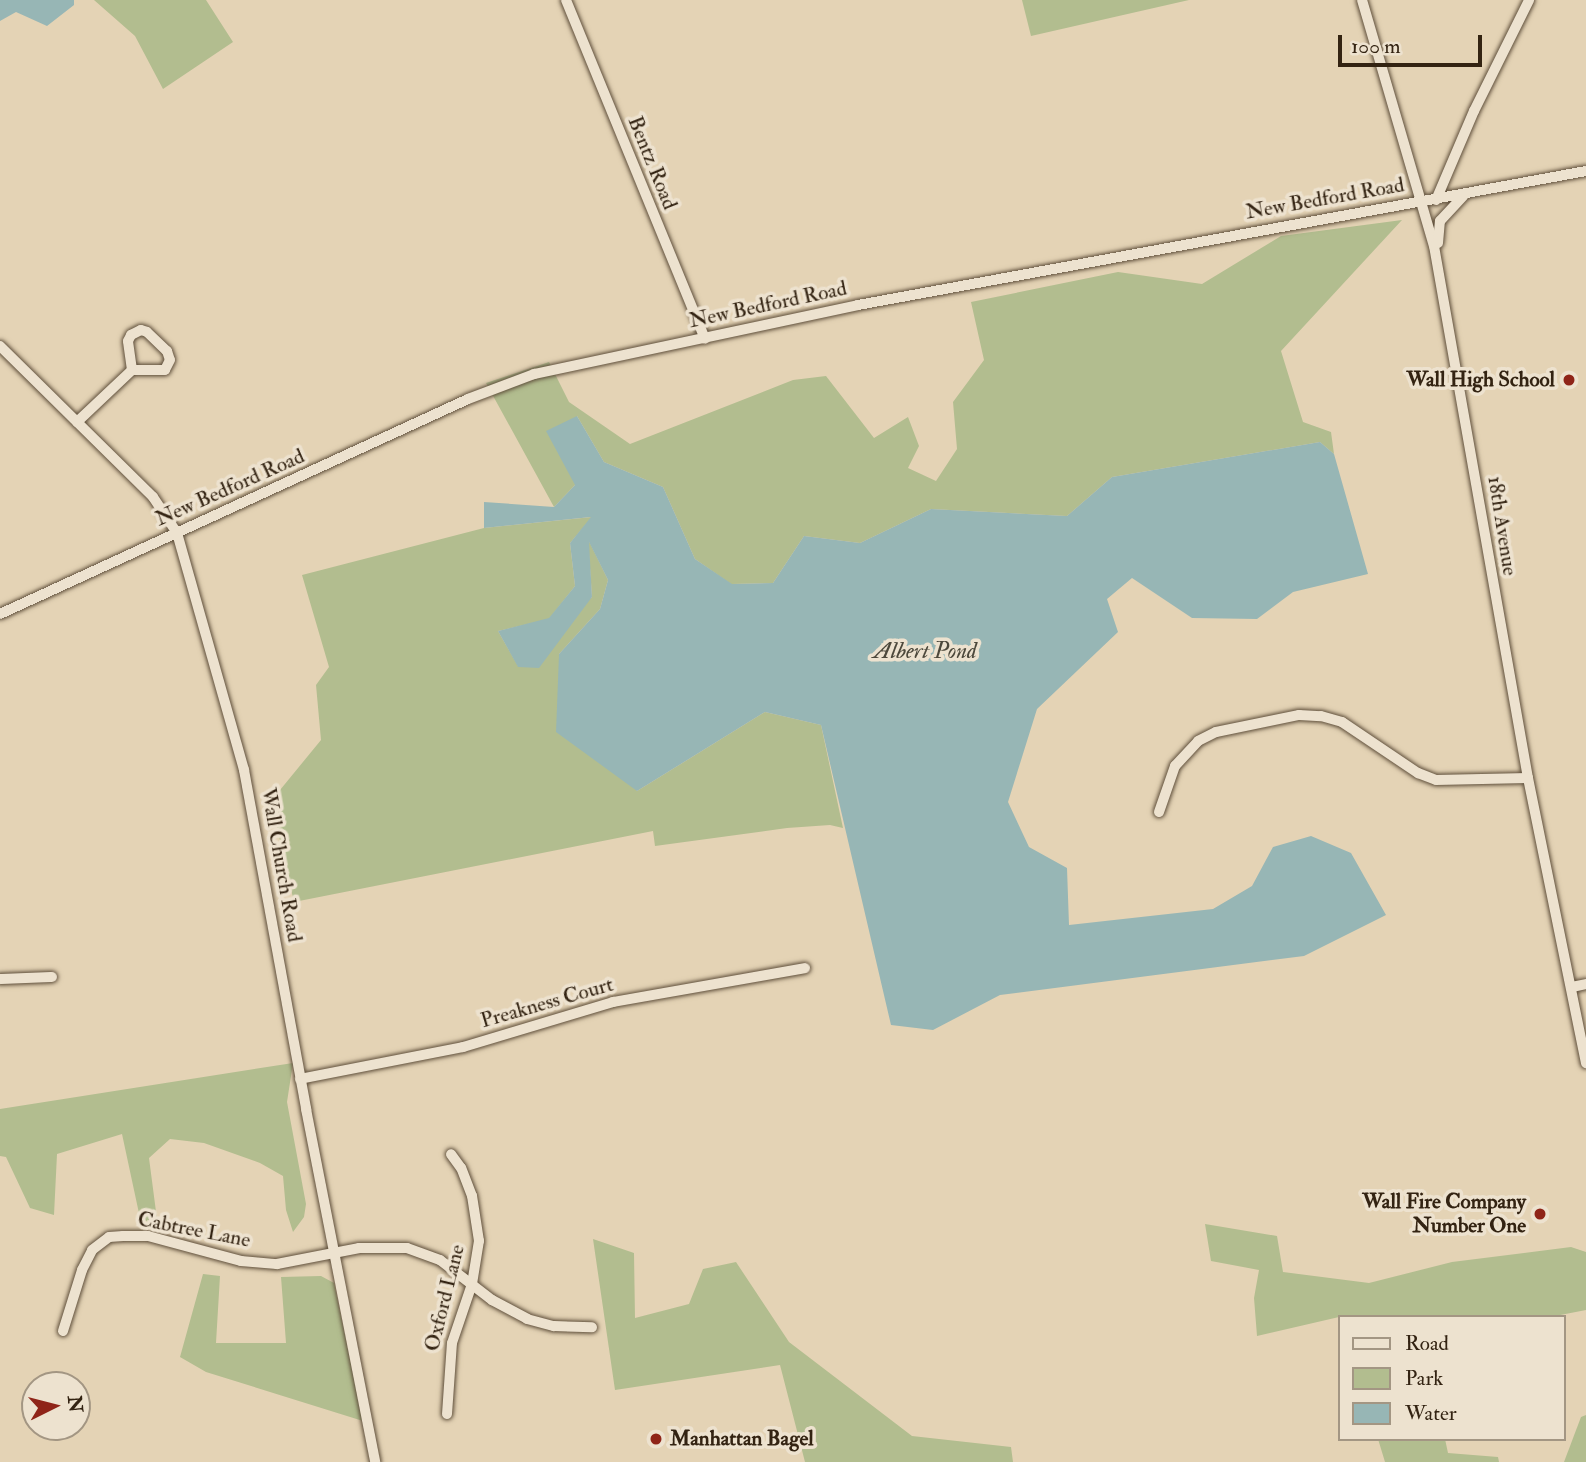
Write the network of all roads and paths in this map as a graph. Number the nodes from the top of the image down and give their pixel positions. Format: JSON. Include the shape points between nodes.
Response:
{"nodes":[{"id":1,"x":566,"y":0,"type":"edge"},
{"id":2,"x":1362,"y":0,"type":"edge"},
{"id":3,"x":1529,"y":0,"type":"edge"},
{"id":4,"x":1586,"y":171,"type":"edge"},
{"id":5,"x":1463,"y":196,"type":"junction"},
{"id":6,"x":1436,"y":200,"type":"junction"},
{"id":7,"x":1421,"y":201,"type":"junction"},
{"id":8,"x":1442,"y":288,"type":"junction"},
{"id":9,"x":705,"y":339,"type":"junction"},
{"id":10,"x":0,"y":346,"type":"edge"},
{"id":11,"x":132,"y":370,"type":"junction"},
{"id":12,"x":77,"y":422,"type":"junction"},
{"id":13,"x":177,"y":533,"type":"junction"},
{"id":14,"x":1,"y":611,"type":"edge"},
{"id":15,"x":1528,"y":778,"type":"junction"},
{"id":16,"x":1158,"y":812,"type":"dead end"},
{"id":17,"x":805,"y":968,"type":"dead end"},
{"id":18,"x":52,"y":977,"type":"dead end"},
{"id":19,"x":0,"y":979,"type":"edge"},
{"id":20,"x":1586,"y":984,"type":"edge"},
{"id":21,"x":1572,"y":987,"type":"junction"},
{"id":22,"x":1586,"y":1063,"type":"edge"},
{"id":23,"x":300,"y":1079,"type":"junction"},
{"id":24,"x":451,"y":1154,"type":"dead end"},
{"id":25,"x":335,"y":1252,"type":"junction"},
{"id":26,"x":472,"y":1284,"type":"junction"},
{"id":27,"x":592,"y":1327,"type":"dead end"},
{"id":28,"x":63,"y":1331,"type":"dead end"},
{"id":29,"x":447,"y":1414,"type":"dead end"},
{"id":30,"x":375,"y":1462,"type":"edge"}],
"edges":[{"from":1,"to":9,"type":"street","name":"Bentz Road"},
{"from":2,"to":7,"type":"street","name":"18th Avenue"},
{"from":3,"to":6,"type":"street"},
{"from":4,"to":5,"type":"street","name":"New Bedford Road"},
{"from":5,"to":6,"type":"street","name":"New Bedford Road"},
{"from":5,"to":8,"type":"street","via":[[1445,214],[1437,232]]},
{"from":6,"to":7,"type":"street","name":"New Bedford Road"},
{"from":7,"to":8,"type":"street","name":"18th Avenue"},
{"from":7,"to":9,"type":"street","name":"New Bedford Road","via":[[871,303]]},
{"from":8,"to":15,"type":"street","name":"18th Avenue"},
{"from":9,"to":13,"type":"street","name":"New Bedford Road","via":[[551,369],[501,384]]},
{"from":10,"to":12,"type":"street","name":"Wall Church Road"},
{"from":11,"to":11,"type":"street","via":[[159,372],[168,366],[167,351],[147,332],[135,332],[128,341]]},
{"from":11,"to":12,"type":"street"},
{"from":12,"to":13,"type":"street","name":"Wall Church Road","via":[[161,505]]},
{"from":13,"to":14,"type":"street","name":"New Bedford Road"},
{"from":13,"to":23,"type":"street","name":"Wall Church Road","via":[[244,770]]},
{"from":15,"to":16,"type":"street","via":[[1436,780],[1342,723],[1299,715],[1216,732],[1198,741],[1175,766]]},
{"from":15,"to":21,"type":"street","name":"18th Avenue"},
{"from":17,"to":23,"type":"street","name":"Preakness Court","via":[[613,1002],[463,1047]]},
{"from":18,"to":19,"type":"street"},
{"from":20,"to":21,"type":"street"},
{"from":21,"to":22,"type":"street","name":"18th Avenue"},
{"from":23,"to":25,"type":"street","name":"Wall Church Road"},
{"from":24,"to":26,"type":"street","name":"Oxford Lane","via":[[467,1180],[479,1227]]},
{"from":25,"to":26,"type":"street","name":"Cabtree Lane","via":[[377,1246],[407,1248],[440,1260]]},
{"from":25,"to":28,"type":"street","name":"Cabtree Lane","via":[[269,1264],[148,1236],[109,1237],[92,1250],[82,1269]]},
{"from":25,"to":30,"type":"street","name":"Wall Church Road"},
{"from":26,"to":27,"type":"street","name":"Cabtree Lane","via":[[527,1319],[555,1326]]},
{"from":26,"to":29,"type":"street","name":"Oxford Lane","via":[[452,1343]]}]}
